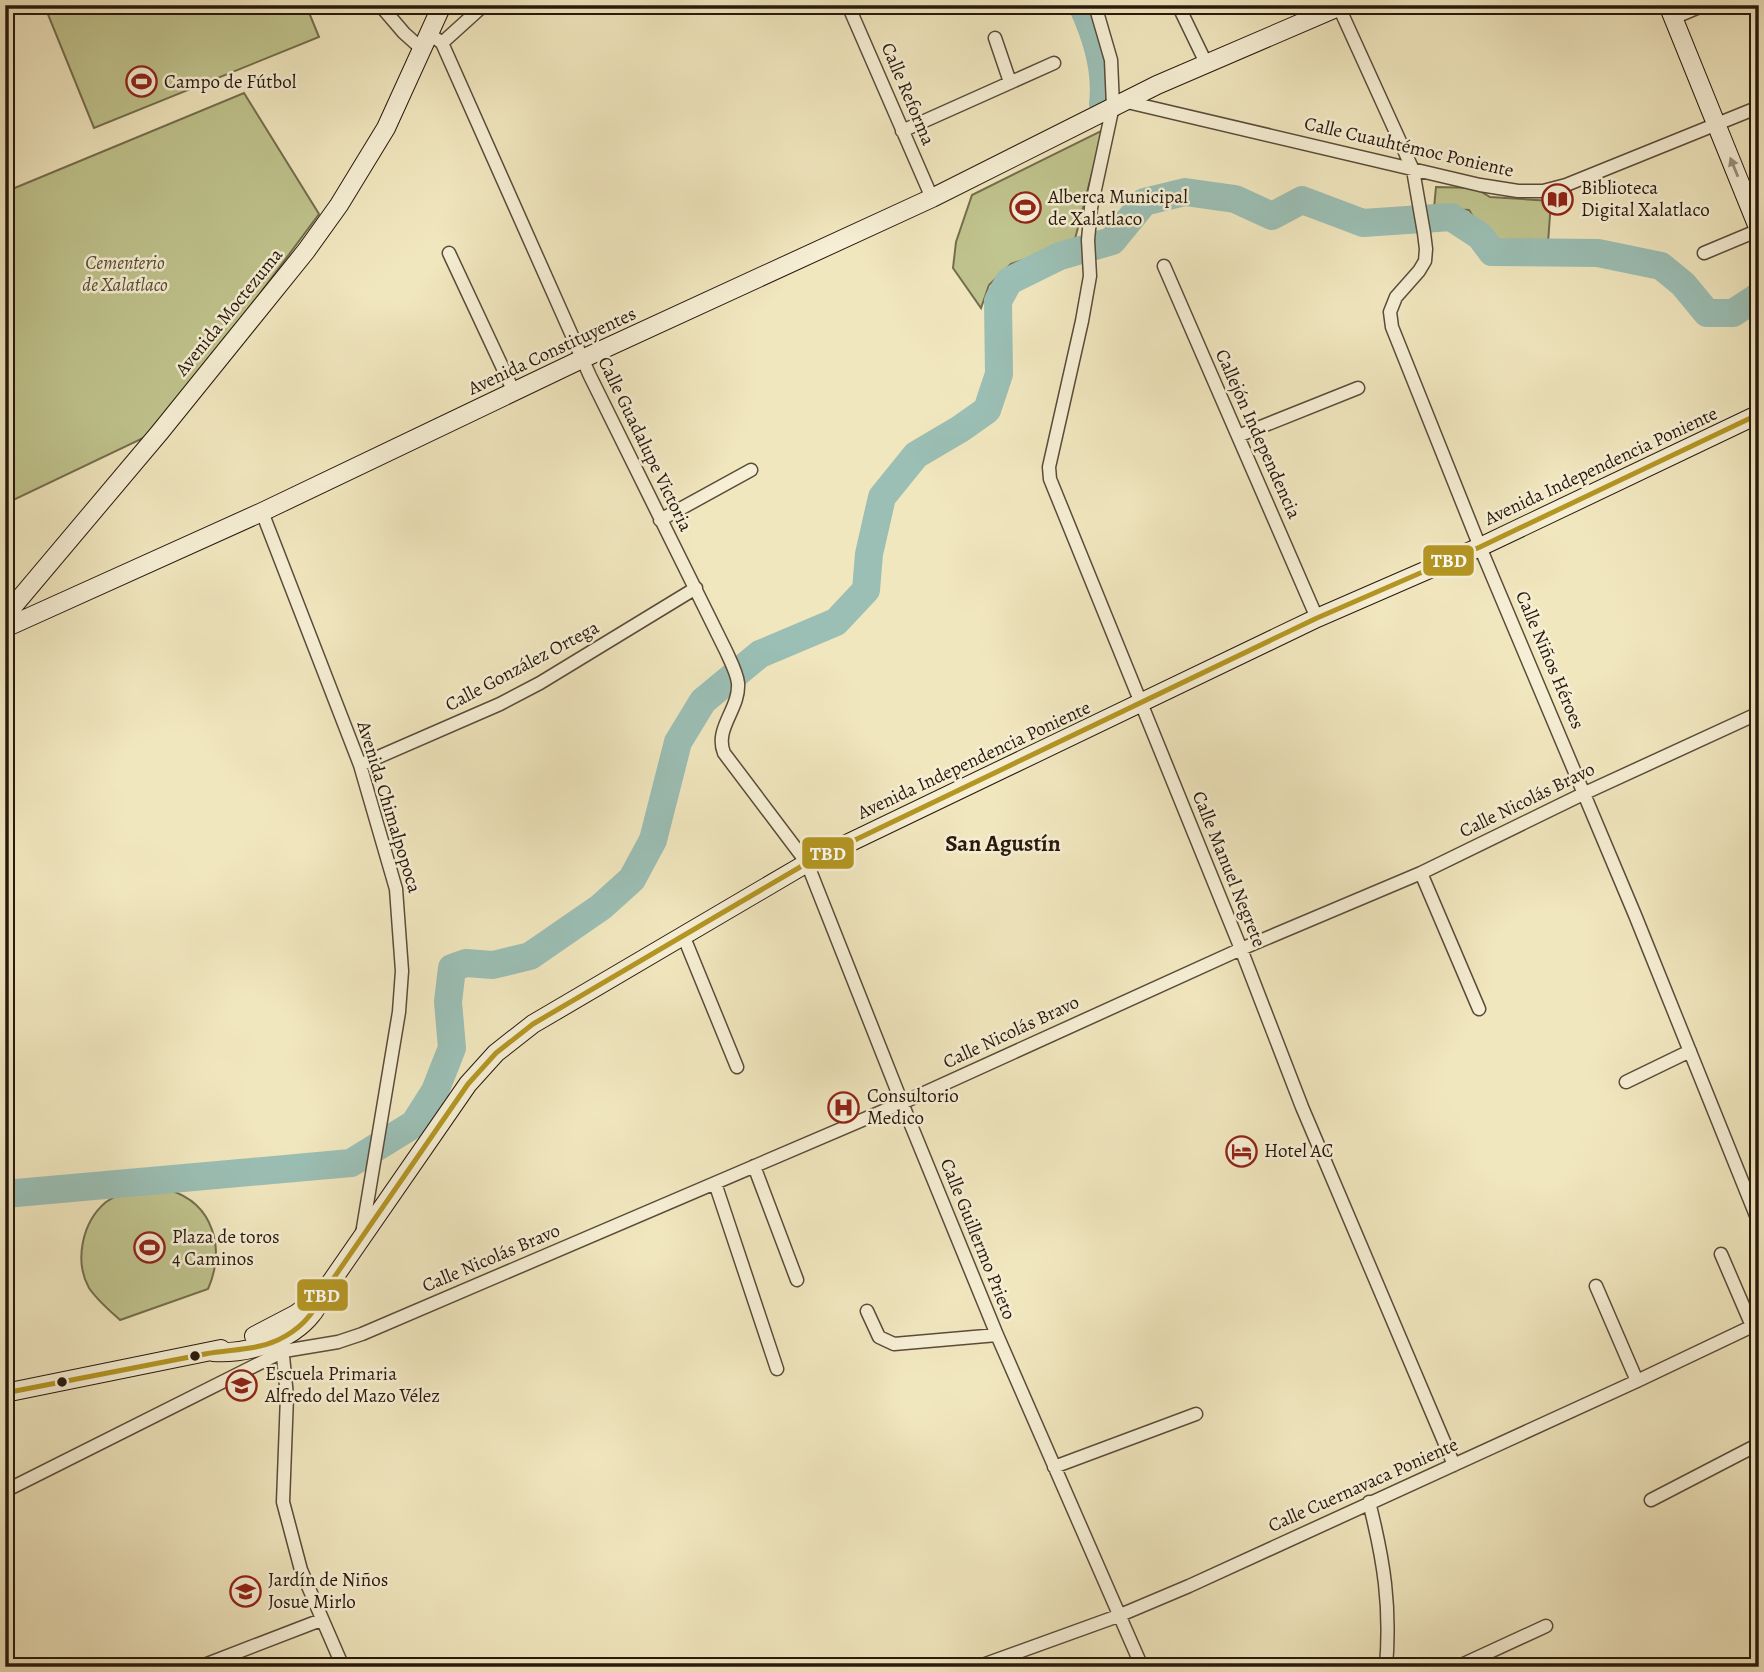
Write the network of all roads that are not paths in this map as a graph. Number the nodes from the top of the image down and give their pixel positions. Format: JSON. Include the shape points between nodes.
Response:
{"nodes":[{"id":1,"x":380,"y":5,"type":"edge"},
{"id":2,"x":442,"y":5,"type":"edge"},
{"id":3,"x":484,"y":5,"type":"edge"},
{"id":4,"x":848,"y":5,"type":"edge"},
{"id":5,"x":1095,"y":5,"type":"edge"},
{"id":6,"x":1178,"y":5,"type":"edge"},
{"id":7,"x":1704,"y":5,"type":"edge"},
{"id":8,"x":1340,"y":6,"type":"edge"},
{"id":9,"x":1670,"y":12,"type":"edge"},
{"id":10,"x":995,"y":38,"type":"dead end"},
{"id":11,"x":432,"y":42,"type":"junction"},
{"id":12,"x":1054,"y":63,"type":"dead end"},
{"id":13,"x":1206,"y":63,"type":"junction"},
{"id":14,"x":1010,"y":82,"type":"junction"},
{"id":15,"x":1118,"y":103,"type":"junction"},
{"id":16,"x":1759,"y":107,"type":"edge"},
{"id":17,"x":1717,"y":126,"type":"junction"},
{"id":18,"x":902,"y":131,"type":"junction"},
{"id":19,"x":1413,"y":170,"type":"junction"},
{"id":20,"x":932,"y":198,"type":"junction"},
{"id":21,"x":1759,"y":230,"type":"edge"},
{"id":22,"x":449,"y":253,"type":"dead end"},
{"id":23,"x":1704,"y":253,"type":"dead end"},
{"id":24,"x":1164,"y":266,"type":"dead end"},
{"id":25,"x":582,"y":359,"type":"junction"},
{"id":26,"x":1358,"y":388,"type":"dead end"},
{"id":27,"x":514,"y":391,"type":"junction"},
{"id":28,"x":1759,"y":414,"type":"edge"},
{"id":29,"x":1238,"y":436,"type":"junction"},
{"id":30,"x":751,"y":470,"type":"dead end"},
{"id":31,"x":262,"y":512,"type":"junction"},
{"id":32,"x":660,"y":520,"type":"junction"},
{"id":33,"x":1480,"y":547,"type":"junction"},
{"id":34,"x":696,"y":588,"type":"junction"},
{"id":35,"x":5,"y":616,"type":"edge"},
{"id":36,"x":1318,"y":618,"type":"junction"},
{"id":37,"x":5,"y":628,"type":"edge"},
{"id":38,"x":738,"y":682,"type":"joint"},
{"id":39,"x":1140,"y":704,"type":"junction"},
{"id":40,"x":1759,"y":713,"type":"edge"},
{"id":41,"x":360,"y":765,"type":"junction"},
{"id":42,"x":1585,"y":793,"type":"junction"},
{"id":43,"x":807,"y":863,"type":"junction"},
{"id":44,"x":1421,"y":873,"type":"junction"},
{"id":45,"x":683,"y":935,"type":"junction"},
{"id":46,"x":1241,"y":949,"type":"junction"},
{"id":47,"x":1479,"y":1009,"type":"dead end"},
{"id":48,"x":1690,"y":1051,"type":"junction"},
{"id":49,"x":737,"y":1067,"type":"dead end"},
{"id":50,"x":1626,"y":1082,"type":"dead end"},
{"id":51,"x":901,"y":1103,"type":"junction"},
{"id":52,"x":754,"y":1166,"type":"junction"},
{"id":53,"x":715,"y":1183,"type":"junction"},
{"id":54,"x":1759,"y":1223,"type":"edge"},
{"id":55,"x":361,"y":1240,"type":"junction"},
{"id":56,"x":1721,"y":1254,"type":"dead end"},
{"id":57,"x":797,"y":1280,"type":"dead end"},
{"id":58,"x":1596,"y":1286,"type":"dead end"},
{"id":59,"x":322,"y":1295,"type":"junction"},
{"id":60,"x":867,"y":1311,"type":"dead end"},
{"id":61,"x":1755,"y":1325,"type":"edge"},
{"id":62,"x":997,"y":1335,"type":"junction"},
{"id":63,"x":281,"y":1344,"type":"junction"},
{"id":64,"x":213,"y":1352,"type":"junction"},
{"id":65,"x":777,"y":1369,"type":"dead end"},
{"id":66,"x":1637,"y":1381,"type":"junction"},
{"id":67,"x":5,"y":1393,"type":"edge"},
{"id":68,"x":1196,"y":1415,"type":"dead end"},
{"id":69,"x":1759,"y":1444,"type":"edge"},
{"id":70,"x":1454,"y":1465,"type":"junction"},
{"id":71,"x":1054,"y":1468,"type":"junction"},
{"id":72,"x":5,"y":1491,"type":"edge"},
{"id":73,"x":1651,"y":1500,"type":"dead end"},
{"id":74,"x":1369,"y":1502,"type":"junction"},
{"id":75,"x":1118,"y":1616,"type":"junction"},
{"id":76,"x":321,"y":1620,"type":"junction"},
{"id":77,"x":1546,"y":1626,"type":"dead end"},
{"id":78,"x":199,"y":1667,"type":"edge"},
{"id":79,"x":343,"y":1667,"type":"edge"},
{"id":80,"x":977,"y":1667,"type":"edge"},
{"id":81,"x":1142,"y":1667,"type":"edge"},
{"id":82,"x":1386,"y":1667,"type":"edge"},
{"id":83,"x":1457,"y":1667,"type":"edge"}],
"edges":[{"from":1,"to":11,"type":"street","name":"Calle Guadalupe Victoria"},
{"from":2,"to":11,"type":"main road","name":"Avenida Moctezuma"},
{"from":3,"to":11,"type":"street"},
{"from":4,"to":18,"type":"street","name":"Calle Reforma"},
{"from":5,"to":15,"type":"street"},
{"from":6,"to":13,"type":"street"},
{"from":7,"to":9,"type":"street"},
{"from":8,"to":13,"type":"main road","name":"Avenida Constituyentes"},
{"from":8,"to":19,"type":"street","name":"Calle Niños Héroes"},
{"from":9,"to":17,"type":"main road"},
{"from":10,"to":14,"type":"street"},
{"from":11,"to":25,"type":"street","name":"Calle Guadalupe Victoria"},
{"from":11,"to":35,"type":"main road","name":"Avenida Moctezuma","via":[[360,174],[306,251]]},
{"from":12,"to":14,"type":"street"},
{"from":13,"to":15,"type":"main road","name":"Avenida Constituyentes"},
{"from":14,"to":18,"type":"street"},
{"from":15,"to":19,"type":"street","name":"Calle Cuauhtémoc Poniente"},
{"from":15,"to":20,"type":"main road","name":"Avenida Constituyentes"},
{"from":15,"to":39,"type":"street","name":"Calle Manuel Negrete","via":[[1091,208],[1090,276],[1049,467]]},
{"from":16,"to":17,"type":"street","name":"Calle Cuauhtémoc Poniente"},
{"from":17,"to":19,"type":"street","name":"Calle Cuauhtémoc Poniente","via":[[1543,191],[1480,186]]},
{"from":21,"to":17,"type":"main road","one_way":true},
{"from":18,"to":20,"type":"street","name":"Calle Reforma"},
{"from":19,"to":33,"type":"street","name":"Calle Niños Héroes","via":[[1425,261],[1396,297],[1390,319]]},
{"from":20,"to":25,"type":"main road","name":"Avenida Constituyentes"},
{"from":21,"to":23,"type":"street"},
{"from":22,"to":27,"type":"street"},
{"from":24,"to":29,"type":"street","name":"Callejón Independencia"},
{"from":25,"to":27,"type":"main road","name":"Avenida Constituyentes"},
{"from":25,"to":32,"type":"street","name":"Calle Guadalupe Victoria"},
{"from":26,"to":29,"type":"street"},
{"from":27,"to":31,"type":"main road","name":"Avenida Constituyentes"},
{"from":28,"to":33,"type":"main road","name":"Avenida Independencia Poniente"},
{"from":29,"to":36,"type":"street","name":"Callejón Independencia"},
{"from":30,"to":32,"type":"street"},
{"from":31,"to":37,"type":"main road","name":"Avenida Constituyentes"},
{"from":31,"to":41,"type":"street","name":"Avenida Chimalpopoca"},
{"from":32,"to":34,"type":"street","name":"Calle Guadalupe Victoria"},
{"from":33,"to":36,"type":"main road","name":"Avenida Independencia Poniente"},
{"from":33,"to":42,"type":"street","name":"Calle Niños Héroes"},
{"from":34,"to":38,"type":"street","name":"Calle Guadalupe Victoria"},
{"from":34,"to":41,"type":"street","name":"Calle González Ortega","via":[[540,683]]},
{"from":36,"to":39,"type":"main road","name":"Avenida Independencia Poniente"},
{"from":38,"to":43,"type":"street","name":"Calle Guillermo Prieto","via":[[720,744]]},
{"from":39,"to":43,"type":"main road","name":"Avenida Independencia Poniente"},
{"from":39,"to":46,"type":"street","name":"Calle Manuel Negrete"},
{"from":40,"to":42,"type":"street","name":"Calle Nicolás Bravo"},
{"from":41,"to":55,"type":"street","name":"Avenida Chimalpopoca","via":[[396,889],[402,971]]},
{"from":42,"to":44,"type":"street","name":"Calle Nicolás Bravo"},
{"from":42,"to":48,"type":"street","name":"Calle Niños Héroes"},
{"from":43,"to":45,"type":"main road","name":"Avenida Independencia Poniente"},
{"from":43,"to":51,"type":"street","name":"Calle Guillermo Prieto"},
{"from":44,"to":46,"type":"street","name":"Calle Nicolás Bravo"},
{"from":44,"to":47,"type":"street"},
{"from":45,"to":49,"type":"street"},
{"from":45,"to":55,"type":"main road","name":"Avenida Independencia Poniente","via":[[533,1024],[496,1053],[467,1084]]},
{"from":46,"to":51,"type":"street","name":"Calle Nicolás Bravo"},
{"from":46,"to":70,"type":"street","name":"Calle Manuel Negrete","via":[[1302,1107]]},
{"from":48,"to":50,"type":"street"},
{"from":48,"to":54,"type":"street","name":"Calle Niños Héroes"},
{"from":51,"to":52,"type":"street","name":"Calle Nicolás Bravo"},
{"from":51,"to":62,"type":"street","name":"Calle Guillermo Prieto"},
{"from":52,"to":53,"type":"street","name":"Calle Nicolás Bravo"},
{"from":52,"to":57,"type":"street"},
{"from":53,"to":63,"type":"street","name":"Calle Nicolás Bravo","via":[[362,1334],[338,1342]]},
{"from":53,"to":65,"type":"street"},
{"from":55,"to":59,"type":"main road","name":"Avenida Independencia Poniente"},
{"from":56,"to":61,"type":"street"},
{"from":58,"to":66,"type":"street"},
{"from":59,"to":63,"type":"main road","name":"Avenida Independencia Poniente","via":[[314,1312]]},
{"from":59,"to":64,"type":"main road","name":"Avenida Independencia Poniente","via":[[273,1327]]},
{"from":60,"to":62,"type":"street","via":[[879,1337],[894,1344]]},
{"from":61,"to":66,"type":"street","name":"Calle Cuernavaca Poniente"},
{"from":62,"to":71,"type":"street","name":"Calle Guillermo Prieto"},
{"from":63,"to":64,"type":"main road","name":"Avenida Independencia Poniente"},
{"from":63,"to":72,"type":"street","name":"Calle Nicolás Bravo"},
{"from":63,"to":76,"type":"street","via":[[287,1396],[283,1502],[301,1570]]},
{"from":64,"to":67,"type":"main road","name":"Avenida Independencia Poniente"},
{"from":66,"to":70,"type":"street","name":"Calle Cuernavaca Poniente"},
{"from":68,"to":71,"type":"street"},
{"from":69,"to":73,"type":"street"},
{"from":70,"to":74,"type":"street","name":"Calle Cuernavaca Poniente"},
{"from":71,"to":75,"type":"street","name":"Calle Guillermo Prieto"},
{"from":74,"to":75,"type":"street","name":"Calle Cuernavaca Poniente"},
{"from":74,"to":82,"type":"street","via":[[1386,1576]]},
{"from":75,"to":80,"type":"street","name":"Calle Cuernavaca Poniente"},
{"from":75,"to":81,"type":"street","name":"Calle Guillermo Prieto"},
{"from":76,"to":78,"type":"street"},
{"from":76,"to":79,"type":"street"},
{"from":77,"to":83,"type":"street"}]}
